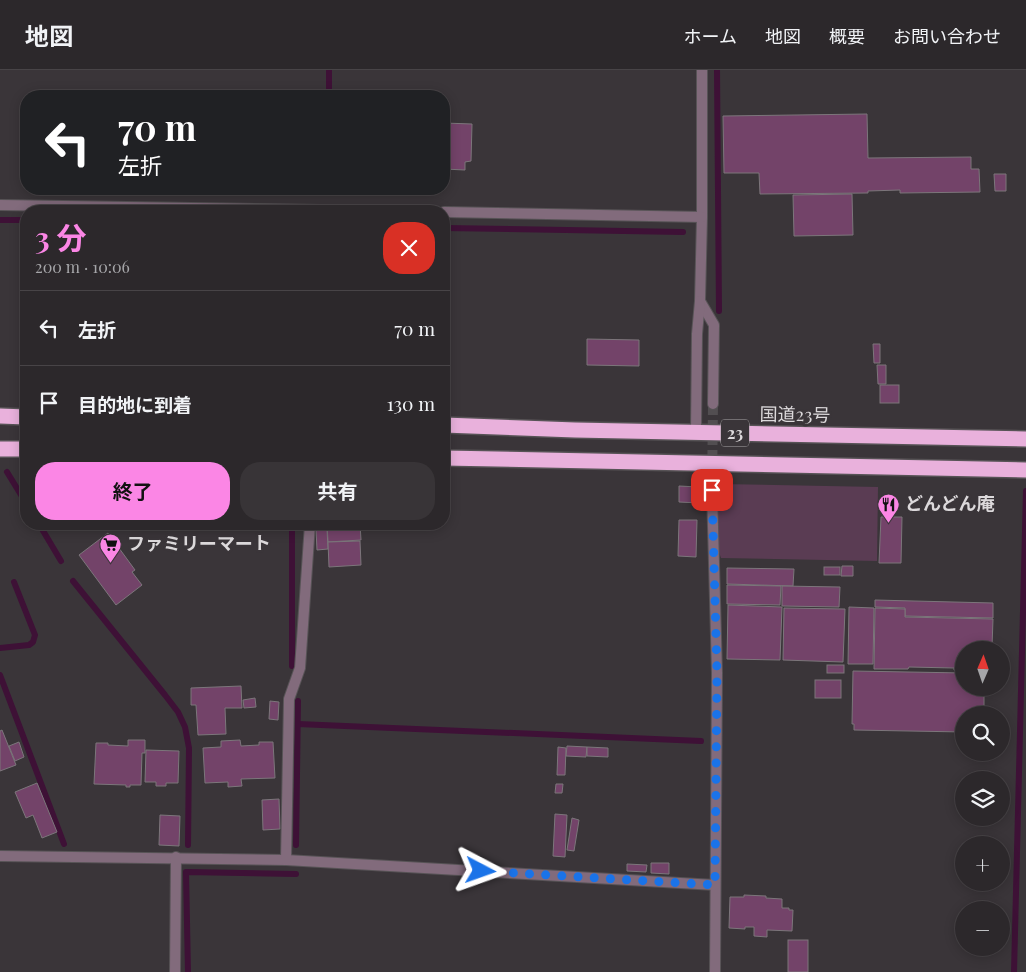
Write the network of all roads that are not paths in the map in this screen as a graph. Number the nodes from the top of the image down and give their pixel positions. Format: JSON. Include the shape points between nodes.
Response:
{"nodes":[{"id":1,"x":702,"y":70,"type":"edge"},
{"id":2,"x":0,"y":205,"type":"edge"},
{"id":3,"x":20,"y":205,"type":"edge"},
{"id":4,"x":450,"y":212,"type":"edge"},
{"id":5,"x":702,"y":217,"type":"junction"},
{"id":6,"x":700,"y":301,"type":"junction"},
{"id":7,"x":714,"y":404,"type":"tunnel mouth"},
{"id":8,"x":0,"y":416,"type":"edge"},
{"id":9,"x":20,"y":417,"type":"edge"},
{"id":10,"x":450,"y":425,"type":"edge"},
{"id":11,"x":696,"y":432,"type":"junction"},
{"id":12,"x":1026,"y":439,"type":"edge"},
{"id":13,"x":0,"y":448,"type":"edge"},
{"id":14,"x":20,"y":449,"type":"edge"},
{"id":15,"x":450,"y":458,"type":"edge"},
{"id":16,"x":1026,"y":470,"type":"edge"},
{"id":17,"x":712,"y":490,"type":"tunnel mouth"},
{"id":18,"x":310,"y":530,"type":"edge"},
{"id":19,"x":0,"y":856,"type":"edge"},
{"id":20,"x":176,"y":857,"type":"junction"},
{"id":21,"x":286,"y":860,"type":"junction"},
{"id":22,"x":715,"y":885,"type":"junction"},
{"id":23,"x":175,"y":972,"type":"edge"},
{"id":24,"x":715,"y":972,"type":"edge"}],
"edges":[{"from":1,"to":5,"type":"street"},
{"from":2,"to":3,"type":"street"},
{"from":4,"to":5,"type":"street"},
{"from":5,"to":6,"type":"street"},
{"from":6,"to":7,"type":"street","via":[[714,325]]},
{"from":6,"to":11,"type":"street"},
{"from":8,"to":9,"type":"highway"},
{"from":10,"to":11,"type":"highway","name":"国道23号","number":"23"},
{"from":11,"to":12,"type":"highway","name":"国道23号","number":"23"},
{"from":13,"to":14,"type":"highway"},
{"from":15,"to":16,"type":"highway","number":"23"},
{"from":17,"to":22,"type":"street","via":[[717,673]]},
{"from":18,"to":21,"type":"street","via":[[300,668],[289,699]]},
{"from":19,"to":20,"type":"street"},
{"from":20,"to":21,"type":"street"},
{"from":20,"to":23,"type":"street"},
{"from":21,"to":22,"type":"street"},
{"from":22,"to":24,"type":"street"}]}
